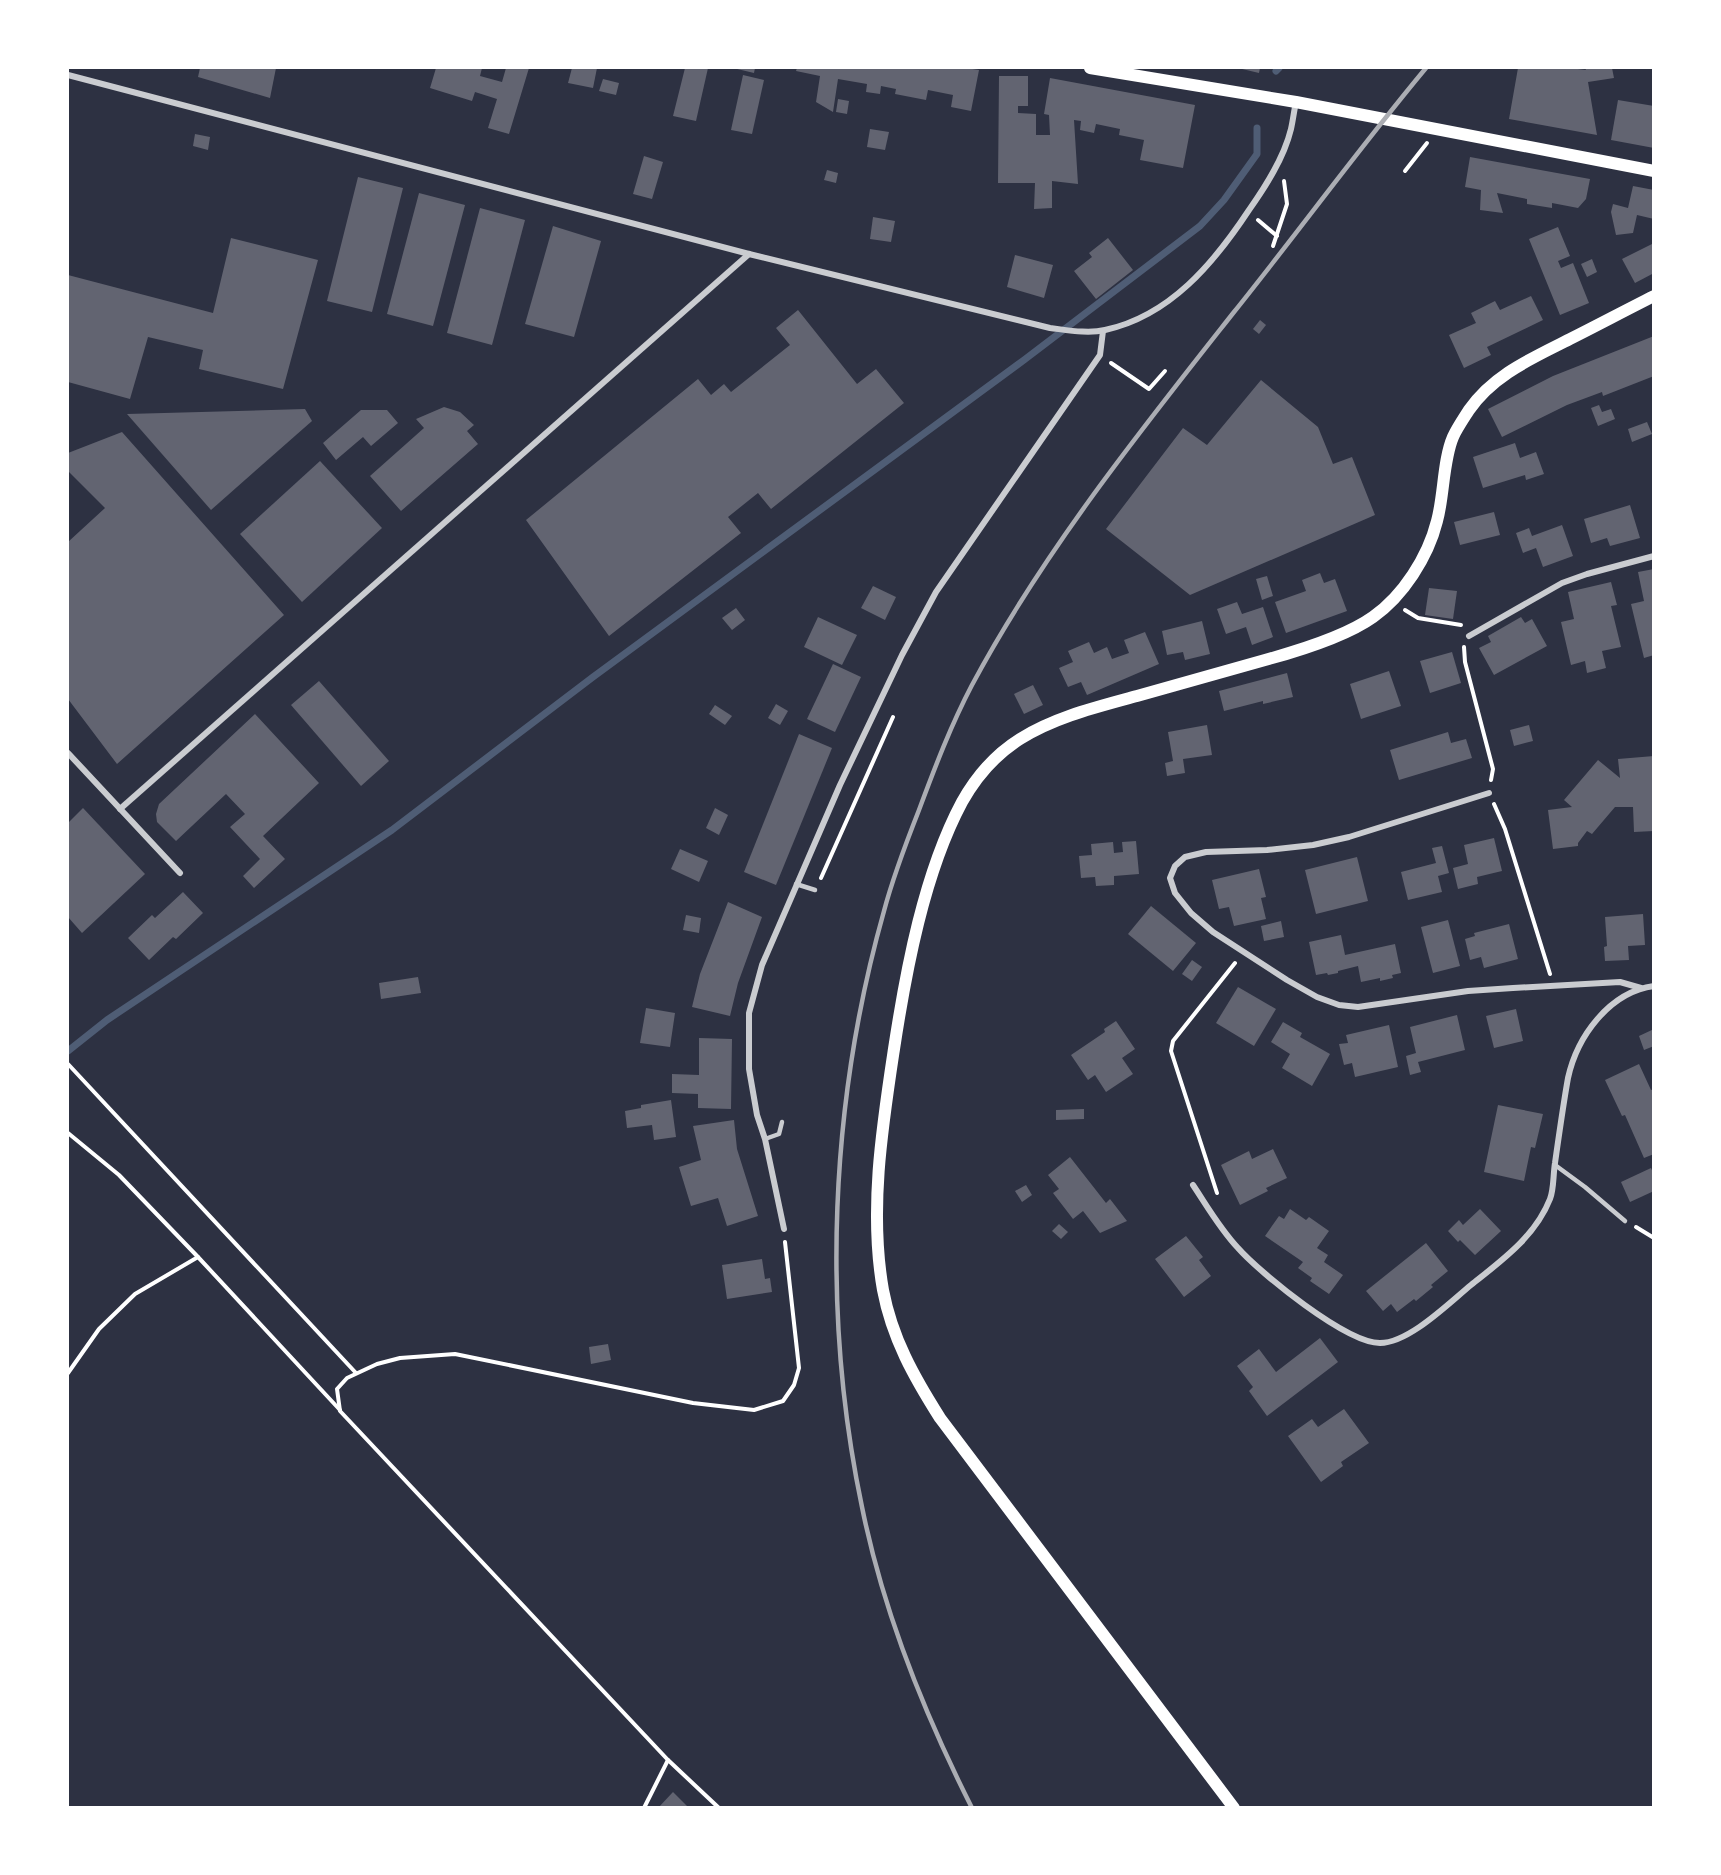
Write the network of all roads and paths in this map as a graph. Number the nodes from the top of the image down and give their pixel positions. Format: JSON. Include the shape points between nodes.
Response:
{"nodes":[{"id":1,"x":1097,"y":68,"type":"edge"},
{"id":2,"x":68,"y":75,"type":"edge"},
{"id":3,"x":1296,"y":102,"type":"junction"},
{"id":4,"x":1438,"y":129,"type":"junction"},
{"id":5,"x":1281,"y":157,"type":"junction"},
{"id":6,"x":1405,"y":171,"type":"dead end"},
{"id":7,"x":1653,"y":171,"type":"edge"},
{"id":8,"x":1248,"y":212,"type":"junction"},
{"id":9,"x":1277,"y":236,"type":"junction"},
{"id":10,"x":1273,"y":246,"type":"dead end"},
{"id":11,"x":749,"y":254,"type":"junction"},
{"id":12,"x":1653,"y":296,"type":"edge"},
{"id":13,"x":1103,"y":331,"type":"junction"},
{"id":14,"x":1100,"y":355,"type":"junction"},
{"id":15,"x":1165,"y":370,"type":"dead end"},
{"id":16,"x":1653,"y":556,"type":"edge"},
{"id":17,"x":1418,"y":618,"type":"dead end"},
{"id":18,"x":1470,"y":620,"type":"dead end"},
{"id":19,"x":1469,"y":636,"type":"joint"},
{"id":20,"x":893,"y":717,"type":"dead end"},
{"id":21,"x":68,"y":753,"type":"edge"},
{"id":22,"x":1489,"y":793,"type":"junction"},
{"id":23,"x":120,"y":809,"type":"junction"},
{"id":24,"x":180,"y":873,"type":"dead end"},
{"id":25,"x":796,"y":884,"type":"junction"},
{"id":26,"x":815,"y":890,"type":"joint"},
{"id":27,"x":1243,"y":953,"type":"junction"},
{"id":28,"x":1653,"y":986,"type":"edge"},
{"id":29,"x":1554,"y":987,"type":"junction"},
{"id":30,"x":1641,"y":988,"type":"junction"},
{"id":31,"x":68,"y":1064,"type":"edge"},
{"id":32,"x":782,"y":1122,"type":"dead end"},
{"id":33,"x":68,"y":1133,"type":"edge"},
{"id":34,"x":765,"y":1139,"type":"junction"},
{"id":35,"x":1555,"y":1165,"type":"junction"},
{"id":36,"x":1193,"y":1185,"type":"dead end"},
{"id":37,"x":1217,"y":1221,"type":"junction"},
{"id":38,"x":1625,"y":1221,"type":"joint"},
{"id":39,"x":784,"y":1229,"type":"joint"},
{"id":40,"x":1653,"y":1238,"type":"edge"},
{"id":41,"x":198,"y":1257,"type":"junction"},
{"id":42,"x":68,"y":1372,"type":"edge"},
{"id":43,"x":356,"y":1373,"type":"junction"},
{"id":44,"x":340,"y":1411,"type":"junction"},
{"id":45,"x":668,"y":1760,"type":"junction"},
{"id":46,"x":644,"y":1808,"type":"edge"},
{"id":47,"x":719,"y":1808,"type":"edge"},
{"id":48,"x":1234,"y":1808,"type":"edge"}],
"edges":[{"from":1,"to":3,"type":"main road"},
{"from":2,"to":11,"type":"street"},
{"from":3,"to":4,"type":"main road"},
{"from":3,"to":5,"type":"street"},
{"from":4,"to":6,"type":"path"},
{"from":4,"to":7,"type":"main road"},
{"from":5,"to":8,"type":"street"},
{"from":5,"to":9,"type":"path","via":[[1287,204]]},
{"from":8,"to":9,"type":"path"},
{"from":8,"to":13,"type":"street","via":[[1216,257],[1175,296],[1135,321]]},
{"from":9,"to":10,"type":"path"},
{"from":11,"to":13,"type":"street","via":[[1050,328]]},
{"from":11,"to":23,"type":"street"},
{"from":12,"to":48,"type":"main road","via":[[1518,365],[1484,392],[1451,442],[1430,544],[1392,601],[1371,619],[1296,651],[1064,718],[1019,740],[979,776],[950,828],[928,888],[905,978],[884,1115],[878,1199],[884,1291],[897,1342],[940,1418]]},
{"from":13,"to":14,"type":"street"},
{"from":14,"to":15,"type":"path","via":[[1149,389]]},
{"from":14,"to":25,"type":"street","via":[[936,592],[902,655]]},
{"from":16,"to":19,"type":"street","via":[[1562,583]]},
{"from":17,"to":18,"type":"path","via":[[1461,625]]},
{"from":19,"to":22,"type":"path","via":[[1465,662],[1493,769]]},
{"from":20,"to":26,"type":"path"},
{"from":21,"to":23,"type":"street"},
{"from":22,"to":27,"type":"street","via":[[1313,845],[1206,852],[1185,858],[1175,866],[1170,878],[1175,893],[1191,913]]},
{"from":22,"to":29,"type":"path","via":[[1505,829]]},
{"from":23,"to":24,"type":"street"},
{"from":25,"to":26,"type":"lane"},
{"from":25,"to":34,"type":"street","via":[[762,964],[749,1013],[749,1069]]},
{"from":27,"to":29,"type":"street","via":[[1317,997],[1358,1007],[1468,991]]},
{"from":27,"to":37,"type":"path","via":[[1173,1041],[1172,1051],[1216,1188]]},
{"from":28,"to":30,"type":"street"},
{"from":29,"to":30,"type":"street","via":[[1620,982]]},
{"from":30,"to":35,"type":"street","via":[[1599,1016],[1572,1060]]},
{"from":31,"to":43,"type":"path"},
{"from":32,"to":34,"type":"lane","via":[[779,1134]]},
{"from":33,"to":41,"type":"path","via":[[120,1175]]},
{"from":34,"to":39,"type":"street"},
{"from":35,"to":37,"type":"street","via":[[1551,1197],[1526,1237],[1418,1328],[1380,1343],[1358,1337],[1291,1295],[1258,1269]]},
{"from":35,"to":38,"type":"lane"},
{"from":36,"to":37,"type":"street"},
{"from":38,"to":40,"type":"path"},
{"from":39,"to":43,"type":"path","via":[[799,1368],[794,1386],[783,1401],[754,1410],[693,1403],[455,1354],[400,1358]]},
{"from":41,"to":42,"type":"path","via":[[135,1294],[99,1329]]},
{"from":41,"to":44,"type":"path"},
{"from":43,"to":44,"type":"path","via":[[337,1389]]},
{"from":44,"to":45,"type":"path"},
{"from":45,"to":46,"type":"path"},
{"from":45,"to":47,"type":"path"}]}
